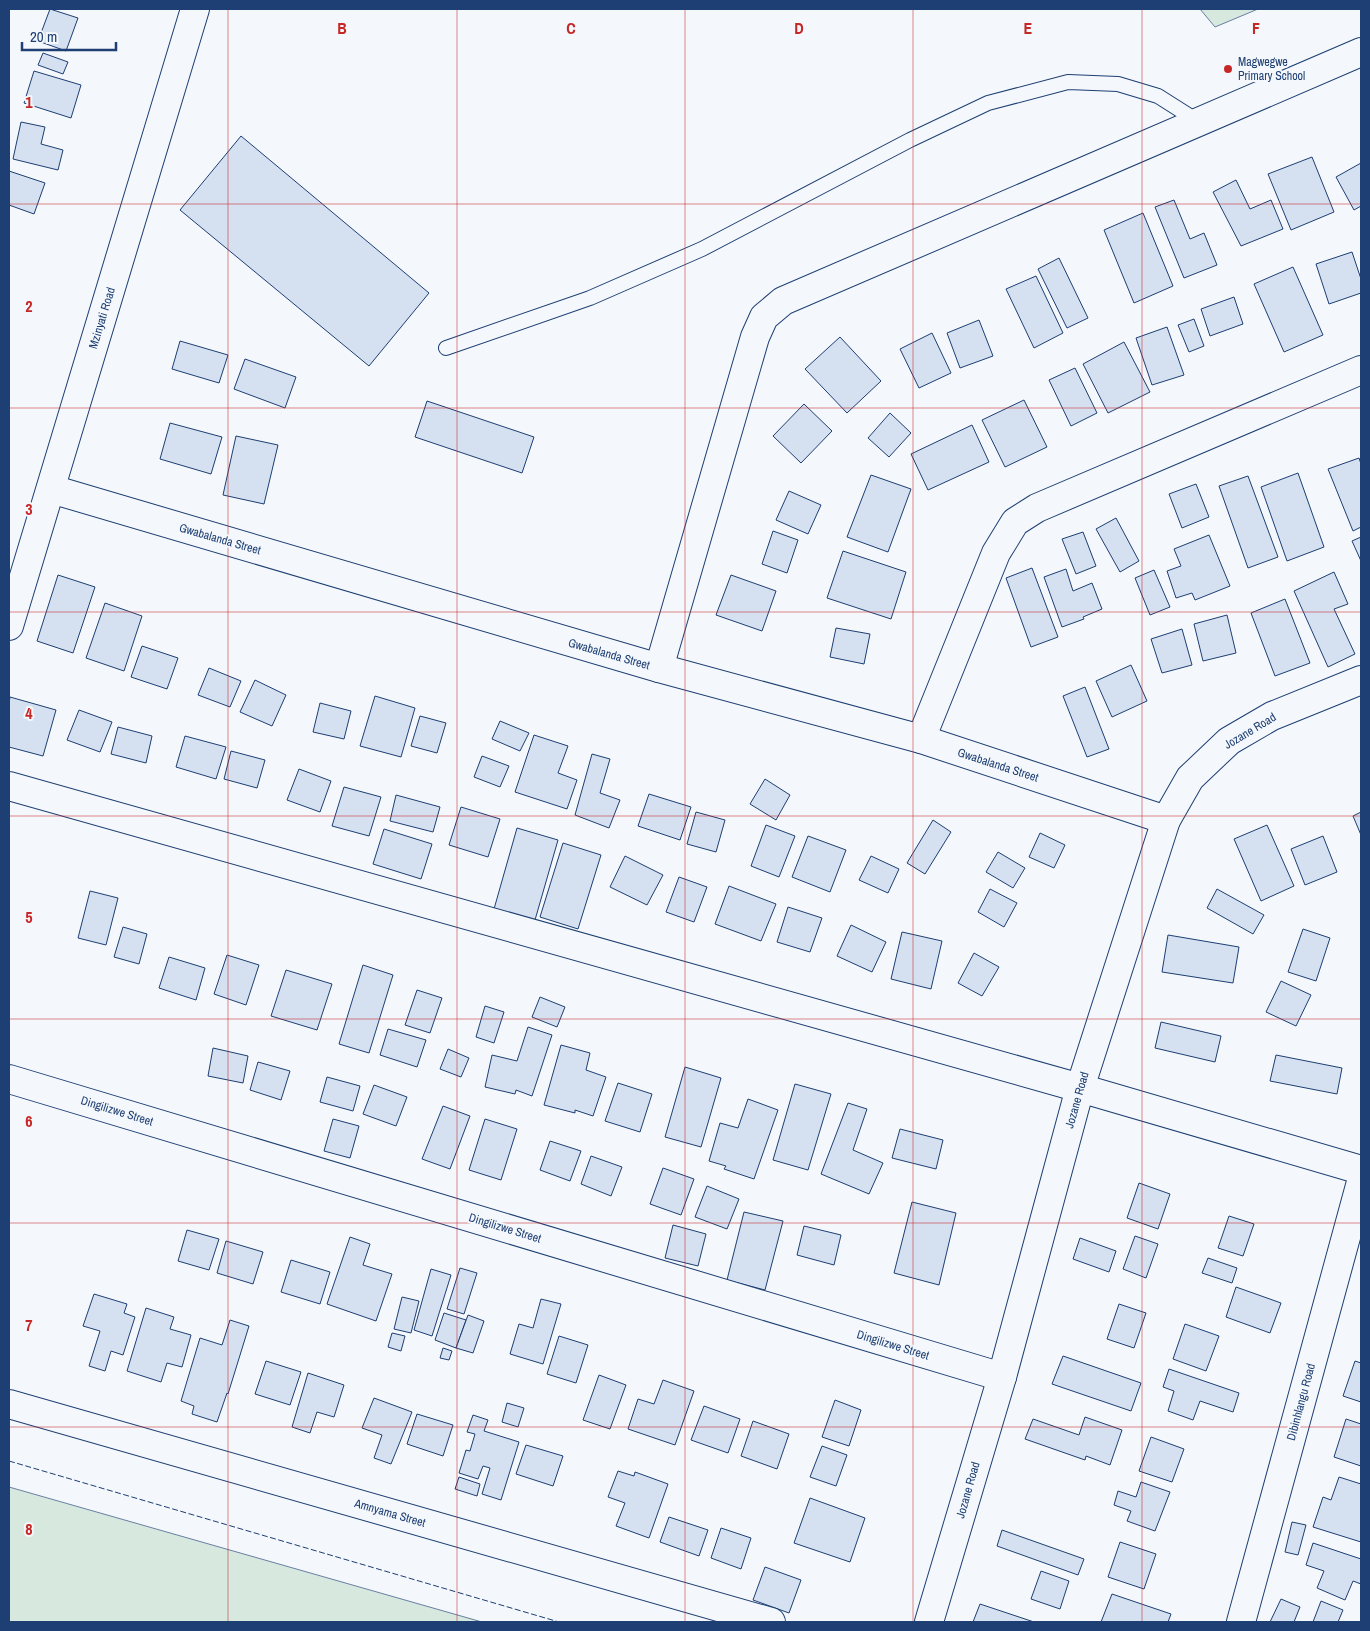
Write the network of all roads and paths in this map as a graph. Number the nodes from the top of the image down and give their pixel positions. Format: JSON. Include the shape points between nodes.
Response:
{"nodes":[{"id":1,"x":195,"y":9,"type":"edge"},
{"id":2,"x":1361,"y":52,"type":"edge"},
{"id":3,"x":1199,"y":122,"type":"junction"},
{"id":4,"x":446,"y":348,"type":"dead end"},
{"id":5,"x":1361,"y":370,"type":"edge"},
{"id":6,"x":51,"y":489,"type":"junction"},
{"id":7,"x":9,"y":626,"type":"edge"},
{"id":8,"x":659,"y":668,"type":"junction"},
{"id":9,"x":1361,"y":680,"type":"edge"},
{"id":10,"x":921,"y":739,"type":"junction"},
{"id":11,"x":9,"y":786,"type":"edge"},
{"id":12,"x":1166,"y":820,"type":"junction"},
{"id":13,"x":9,"y":1079,"type":"edge"},
{"id":14,"x":1080,"y":1088,"type":"junction"},
{"id":15,"x":1361,"y":1170,"type":"edge"},
{"id":16,"x":1361,"y":1182,"type":"edge"},
{"id":17,"x":1002,"y":1377,"type":"junction"},
{"id":18,"x":9,"y":1404,"type":"edge"},
{"id":19,"x":771,"y":1622,"type":"edge"},
{"id":20,"x":929,"y":1622,"type":"edge"},
{"id":21,"x":1241,"y":1622,"type":"edge"}],
"edges":[{"from":1,"to":6,"type":"street","name":"Mzinyati Road"},
{"from":2,"to":3,"type":"street"},
{"from":3,"to":4,"type":"lane","via":[[1158,96],[1118,84],[1068,82],[988,103],[910,140],[702,249],[590,298]]},
{"from":3,"to":8,"type":"street","via":[[783,301],[764,317]]},
{"from":5,"to":10,"type":"street","via":[[1037,508],[1015,522],[996,553]]},
{"from":6,"to":7,"type":"street","name":"Mzinyati Road"},
{"from":6,"to":8,"type":"street","name":"Gwabalanda Street"},
{"from":8,"to":10,"type":"street","name":"Gwabalanda Street"},
{"from":9,"to":12,"type":"street","name":"Jozane Road","via":[[1272,716],[1229,741],[1190,778]]},
{"from":10,"to":12,"type":"street","name":"Gwabalanda Street"},
{"from":11,"to":14,"type":"street"},
{"from":12,"to":14,"type":"street","name":"Jozane Road"},
{"from":13,"to":17,"type":"street","name":"Dingilizwe Street"},
{"from":14,"to":15,"type":"street"},
{"from":14,"to":17,"type":"street","name":"Jozane Road"},
{"from":16,"to":21,"type":"street","name":"Dibinhlangu Road"},
{"from":17,"to":20,"type":"street","name":"Jozane Road"},
{"from":18,"to":19,"type":"street","name":"Amnyama Street"}]}
